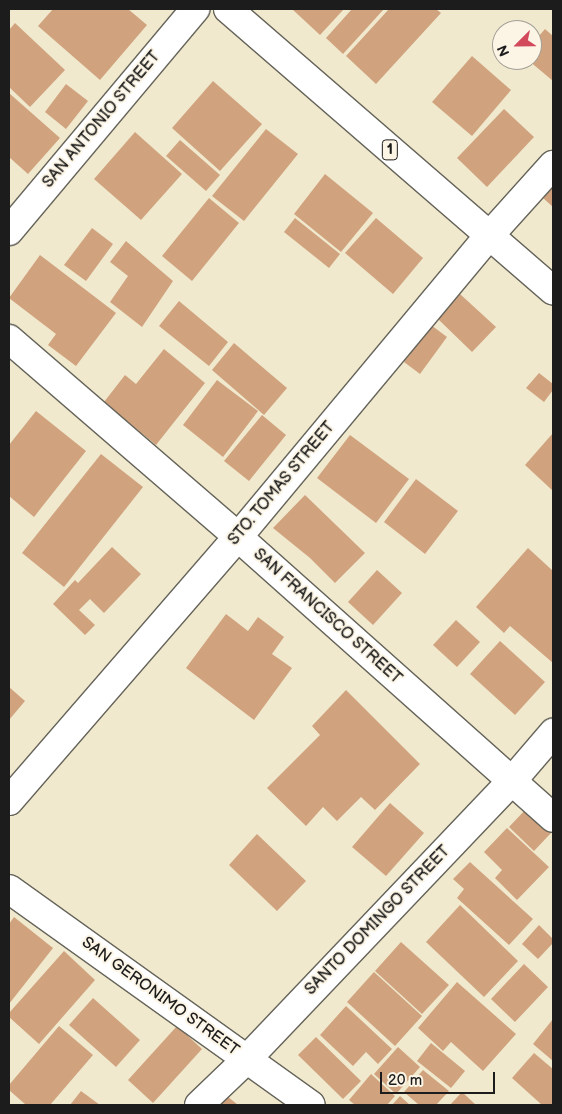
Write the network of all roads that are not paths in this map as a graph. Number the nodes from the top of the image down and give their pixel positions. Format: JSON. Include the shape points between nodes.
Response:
{"nodes":[{"id":1,"x":195,"y":9,"type":"edge"},
{"id":2,"x":228,"y":9,"type":"edge"},
{"id":3,"x":553,"y":165,"type":"edge"},
{"id":4,"x":9,"y":231,"type":"edge"},
{"id":5,"x":489,"y":236,"type":"junction"},
{"id":6,"x":553,"y":291,"type":"edge"},
{"id":7,"x":9,"y":339,"type":"edge"},
{"id":8,"x":238,"y":537,"type":"junction"},
{"id":9,"x":553,"y":733,"type":"edge"},
{"id":10,"x":511,"y":782,"type":"junction"},
{"id":11,"x":9,"y":801,"type":"edge"},
{"id":12,"x":553,"y":818,"type":"edge"},
{"id":13,"x":9,"y":889,"type":"edge"},
{"id":14,"x":247,"y":1059,"type":"junction"},
{"id":15,"x":199,"y":1105,"type":"edge"},
{"id":16,"x":311,"y":1105,"type":"edge"}],
"edges":[{"from":1,"to":4,"type":"main road","name":"SAN ANTONIO STREET"},
{"from":2,"to":5,"type":"main road","number":"1"},
{"from":3,"to":5,"type":"main road","name":"STO. TOMAS STREET"},
{"from":5,"to":6,"type":"main road","number":"1"},
{"from":5,"to":8,"type":"main road","name":"STO. TOMAS STREET"},
{"from":7,"to":8,"type":"main road","name":"SAN FRANCISCO STREET"},
{"from":8,"to":10,"type":"main road","name":"SAN FRANCISCO STREET"},
{"from":8,"to":11,"type":"main road","name":"STO. TOMAS STREET"},
{"from":9,"to":10,"type":"main road","name":"SANTO DOMINGO STREET"},
{"from":10,"to":12,"type":"main road","name":"SAN FRANCISCO STREET"},
{"from":10,"to":14,"type":"main road","name":"SANTO DOMINGO STREET"},
{"from":13,"to":14,"type":"main road","name":"SAN GERONIMO STREET"},
{"from":14,"to":15,"type":"main road","name":"SANTO DOMINGO STREET"},
{"from":14,"to":16,"type":"main road","name":"SAN GERONIMO STREET"}]}
